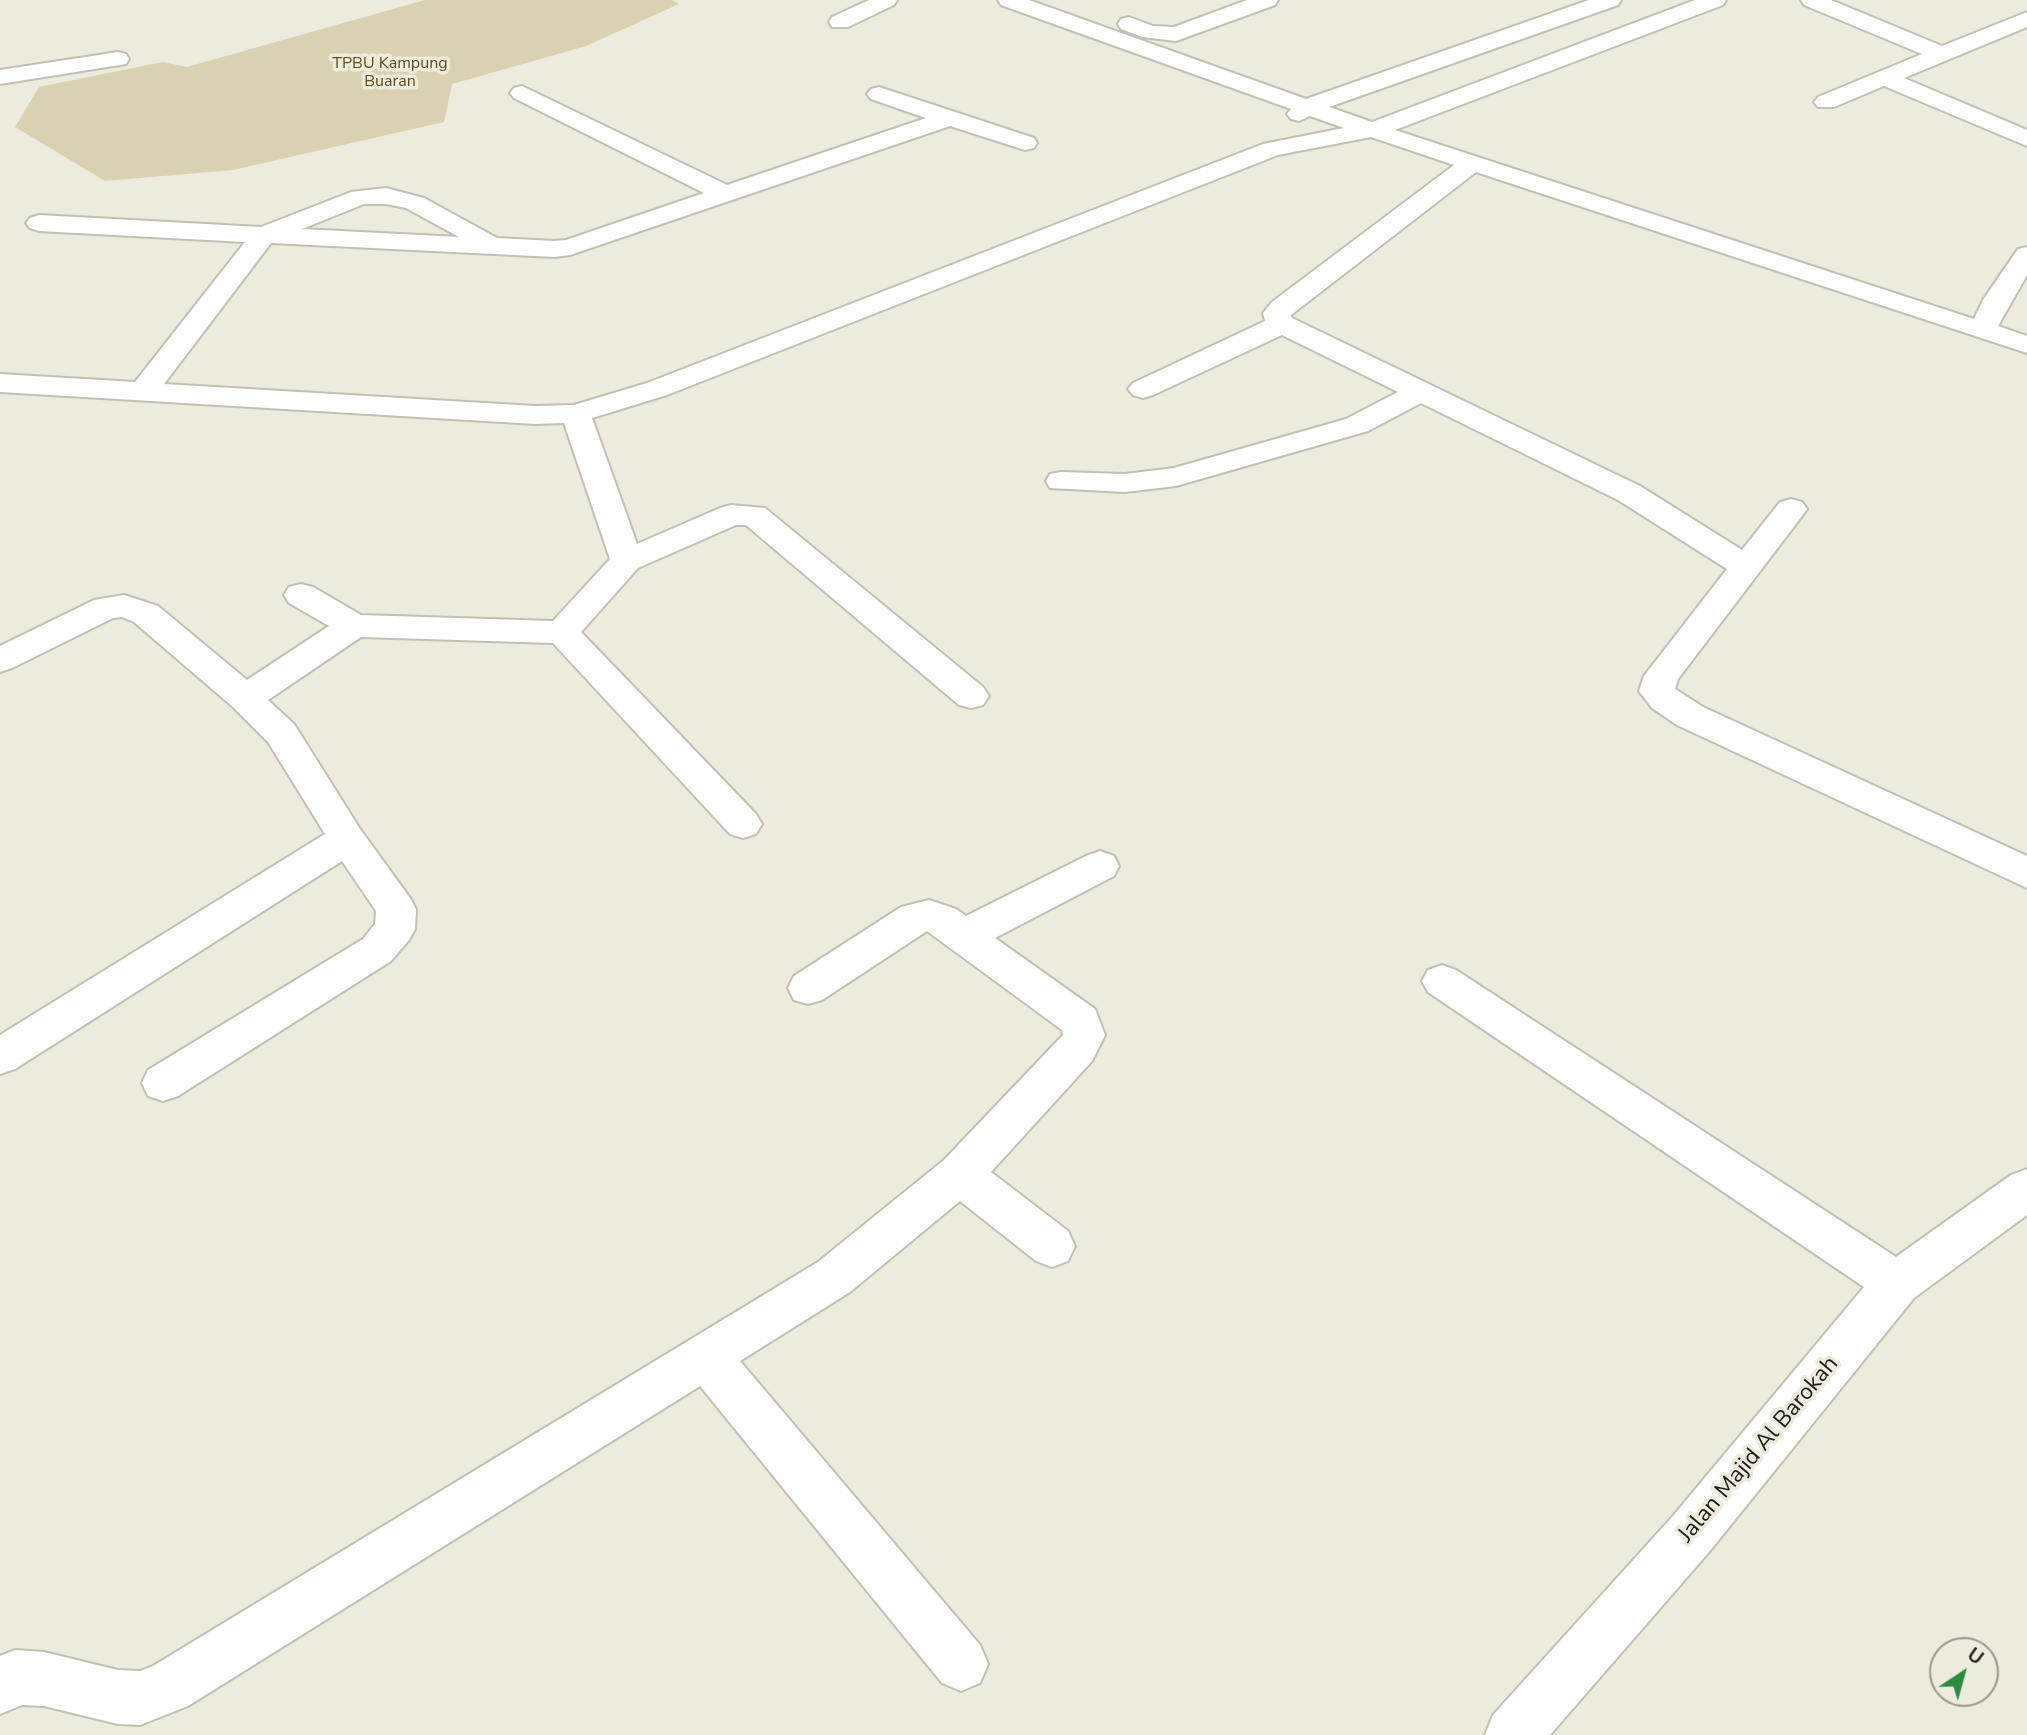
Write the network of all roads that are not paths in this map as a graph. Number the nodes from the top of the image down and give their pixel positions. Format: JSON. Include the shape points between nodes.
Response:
{"nodes":[{"id":1,"x":886,"y":0,"type":"edge"},
{"id":2,"x":1009,"y":0,"type":"edge"},
{"id":3,"x":1069,"y":0,"type":"edge"},
{"id":4,"x":1268,"y":0,"type":"edge"},
{"id":5,"x":1610,"y":0,"type":"edge"},
{"id":6,"x":1715,"y":0,"type":"edge"},
{"id":7,"x":1812,"y":0,"type":"edge"},
{"id":8,"x":1847,"y":0,"type":"edge"},
{"id":9,"x":840,"y":22,"type":"dead end"},
{"id":10,"x":2020,"y":26,"type":"edge"},
{"id":11,"x":1950,"y":50,"type":"junction"},
{"id":12,"x":118,"y":60,"type":"dead end"},
{"id":13,"x":0,"y":77,"type":"edge"},
{"id":14,"x":1885,"y":78,"type":"junction"},
{"id":15,"x":1368,"y":85,"type":"junction"},
{"id":16,"x":522,"y":93,"type":"dead end"},
{"id":17,"x":879,"y":94,"type":"dead end"},
{"id":18,"x":1826,"y":102,"type":"dead end"},
{"id":19,"x":1304,"y":107,"type":"junction"},
{"id":20,"x":1421,"y":114,"type":"junction"},
{"id":21,"x":949,"y":118,"type":"junction"},
{"id":22,"x":1372,"y":130,"type":"junction"},
{"id":23,"x":2027,"y":139,"type":"edge"},
{"id":24,"x":1025,"y":143,"type":"dead end"},
{"id":25,"x":1272,"y":149,"type":"junction"},
{"id":26,"x":1472,"y":163,"type":"junction"},
{"id":27,"x":723,"y":193,"type":"junction"},
{"id":28,"x":39,"y":223,"type":"dead end"},
{"id":29,"x":272,"y":233,"type":"junction"},
{"id":30,"x":495,"y":246,"type":"junction"},
{"id":31,"x":2027,"y":255,"type":"edge"},
{"id":32,"x":1282,"y":324,"type":"junction"},
{"id":33,"x":1982,"y":331,"type":"junction"},
{"id":34,"x":2027,"y":345,"type":"edge"},
{"id":35,"x":0,"y":383,"type":"edge"},
{"id":36,"x":1143,"y":389,"type":"dead end"},
{"id":37,"x":1421,"y":391,"type":"junction"},
{"id":38,"x":153,"y":393,"type":"junction"},
{"id":39,"x":576,"y":414,"type":"junction"},
{"id":40,"x":1061,"y":481,"type":"dead end"},
{"id":41,"x":1791,"y":509,"type":"dead end"},
{"id":42,"x":627,"y":561,"type":"junction"},
{"id":43,"x":1747,"y":567,"type":"junction"},
{"id":44,"x":301,"y":595,"type":"dead end"},
{"id":45,"x":354,"y":626,"type":"junction"},
{"id":46,"x":562,"y":632,"type":"junction"},
{"id":47,"x":0,"y":660,"type":"edge"},
{"id":48,"x":971,"y":696,"type":"dead end"},
{"id":49,"x":245,"y":698,"type":"junction"},
{"id":50,"x":743,"y":824,"type":"dead end"},
{"id":51,"x":348,"y":838,"type":"junction"},
{"id":52,"x":1100,"y":866,"type":"dead end"},
{"id":53,"x":2027,"y":873,"type":"edge"},
{"id":54,"x":963,"y":936,"type":"junction"},
{"id":55,"x":1442,"y":981,"type":"dead end"},
{"id":56,"x":808,"y":988,"type":"dead end"},
{"id":57,"x":0,"y":1057,"type":"edge"},
{"id":58,"x":163,"y":1083,"type":"dead end"},
{"id":59,"x":960,"y":1174,"type":"junction"},
{"id":60,"x":2027,"y":1189,"type":"edge"},
{"id":61,"x":1052,"y":1246,"type":"dead end"},
{"id":62,"x":1897,"y":1283,"type":"junction"},
{"id":63,"x":705,"y":1356,"type":"junction"},
{"id":64,"x":961,"y":1664,"type":"dead end"},
{"id":65,"x":0,"y":1687,"type":"edge"},
{"id":66,"x":1513,"y":1735,"type":"edge"}],
"edges":[{"from":1,"to":9,"type":"street"},
{"from":2,"to":19,"type":"street"},
{"from":3,"to":4,"type":"street","via":[[1150,32],[1167,34]]},
{"from":5,"to":15,"type":"street"},
{"from":6,"to":20,"type":"street"},
{"from":7,"to":11,"type":"street"},
{"from":8,"to":11,"type":"street"},
{"from":10,"to":11,"type":"street"},
{"from":11,"to":14,"type":"street"},
{"from":12,"to":13,"type":"street"},
{"from":14,"to":18,"type":"street"},
{"from":14,"to":23,"type":"street"},
{"from":15,"to":19,"type":"street"},
{"from":15,"to":20,"type":"street"},
{"from":16,"to":27,"type":"street"},
{"from":17,"to":21,"type":"street"},
{"from":19,"to":22,"type":"street"},
{"from":19,"to":25,"type":"street"},
{"from":20,"to":22,"type":"street"},
{"from":21,"to":24,"type":"street"},
{"from":21,"to":27,"type":"street"},
{"from":22,"to":25,"type":"street"},
{"from":22,"to":26,"type":"street"},
{"from":25,"to":39,"type":"street","via":[[657,389]]},
{"from":26,"to":32,"type":"street","via":[[1282,308],[1276,318]]},
{"from":26,"to":33,"type":"street"},
{"from":27,"to":30,"type":"street","via":[[570,247]]},
{"from":28,"to":29,"type":"street"},
{"from":29,"to":30,"type":"street"},
{"from":29,"to":30,"type":"street","via":[[360,197],[386,196],[415,203]]},
{"from":29,"to":38,"type":"street"},
{"from":31,"to":33,"type":"street"},
{"from":32,"to":36,"type":"street"},
{"from":32,"to":37,"type":"street"},
{"from":33,"to":34,"type":"street"},
{"from":35,"to":38,"type":"street"},
{"from":37,"to":40,"type":"street","via":[[1357,425],[1177,477],[1125,484]]},
{"from":37,"to":43,"type":"street","via":[[1629,492]]},
{"from":38,"to":39,"type":"street"},
{"from":39,"to":42,"type":"street"},
{"from":41,"to":43,"type":"street"},
{"from":42,"to":46,"type":"street"},
{"from":42,"to":48,"type":"street","via":[[731,514],[754,515]]},
{"from":43,"to":53,"type":"street","via":[[1661,676],[1657,691],[1664,699],[1690,716]]},
{"from":44,"to":45,"type":"street"},
{"from":45,"to":46,"type":"street"},
{"from":45,"to":49,"type":"street"},
{"from":46,"to":50,"type":"street"},
{"from":47,"to":49,"type":"street","via":[[106,608],[124,606],[146,614]]},
{"from":49,"to":51,"type":"street","via":[[281,733]]},
{"from":51,"to":57,"type":"street"},
{"from":51,"to":58,"type":"street","via":[[396,909],[396,929],[377,950]]},
{"from":52,"to":54,"type":"street"},
{"from":54,"to":56,"type":"street","via":[[929,915],[915,918]]},
{"from":54,"to":59,"type":"street","via":[[1080,1021],[1084,1035],[1077,1049]]},
{"from":55,"to":62,"type":"street"},
{"from":59,"to":61,"type":"street"},
{"from":59,"to":63,"type":"street","via":[[835,1277]]},
{"from":60,"to":62,"type":"street","name":"Jalan Majid Al Barokah"},
{"from":62,"to":66,"type":"street","name":"Jalan Majid Al Barokah","via":[[1691,1534]]},
{"from":63,"to":64,"type":"street"},
{"from":63,"to":65,"type":"street","via":[[169,1687],[140,1698],[44,1679],[15,1677]]}]}
